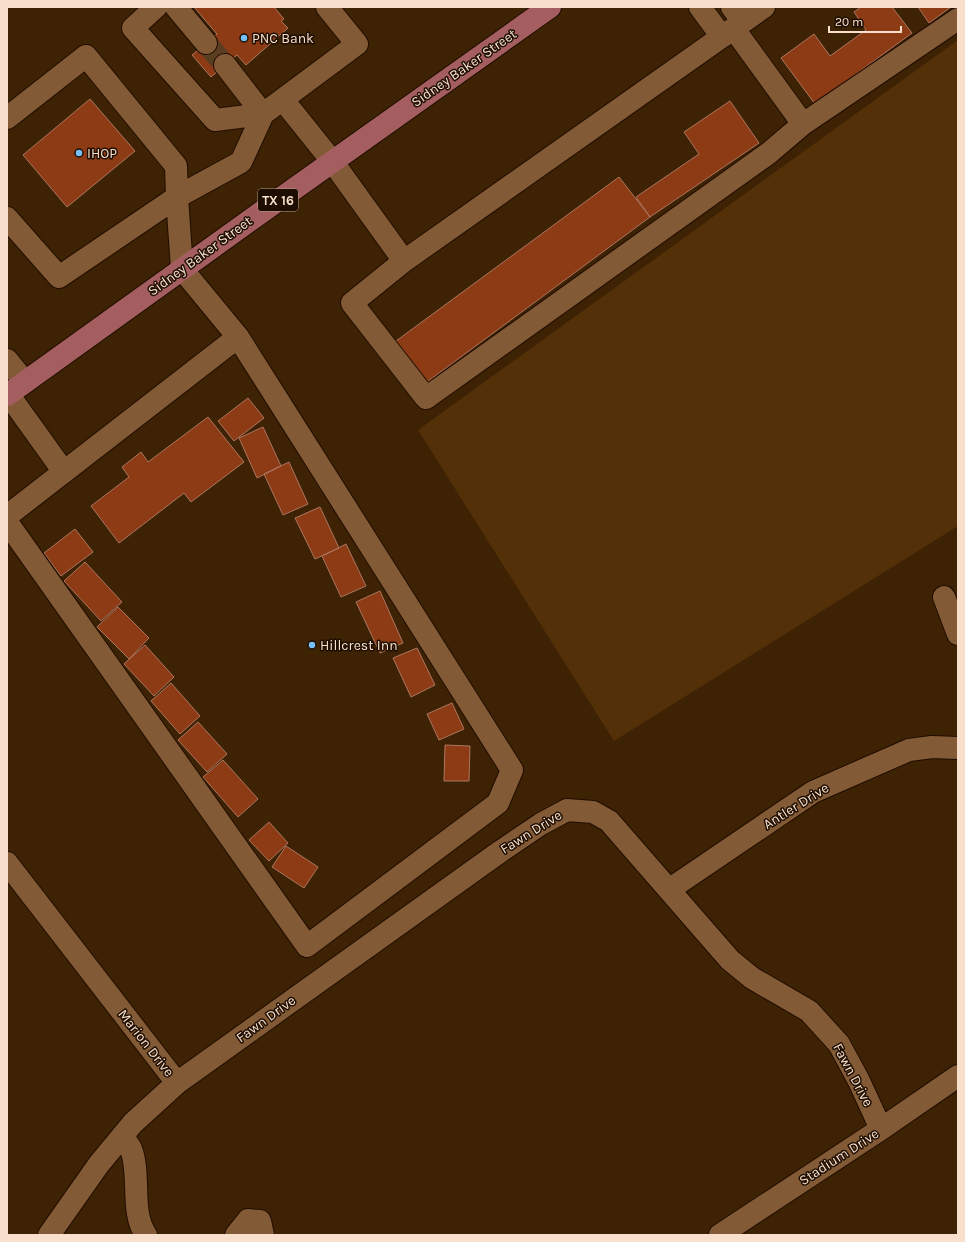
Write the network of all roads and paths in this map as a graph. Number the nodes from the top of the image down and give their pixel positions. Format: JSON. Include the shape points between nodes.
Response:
{"nodes":[{"id":1,"x":156,"y":7,"type":"edge"},
{"id":2,"x":176,"y":7,"type":"edge"},
{"id":3,"x":327,"y":7,"type":"edge"},
{"id":4,"x":550,"y":7,"type":"edge"},
{"id":5,"x":700,"y":7,"type":"edge"},
{"id":6,"x":764,"y":7,"type":"edge"},
{"id":7,"x":958,"y":19,"type":"edge"},
{"id":8,"x":733,"y":24,"type":"edge"},
{"id":9,"x":206,"y":43,"type":"tunnel mouth"},
{"id":10,"x":225,"y":66,"type":"tunnel mouth"},
{"id":11,"x":283,"y":100,"type":"junction"},
{"id":12,"x":263,"y":114,"type":"junction"},
{"id":13,"x":7,"y":118,"type":"edge"},
{"id":14,"x":803,"y":124,"type":"junction"},
{"id":15,"x":332,"y":161,"type":"junction"},
{"id":16,"x":177,"y":197,"type":"junction"},
{"id":17,"x":7,"y":218,"type":"edge"},
{"id":18,"x":404,"y":261,"type":"junction"},
{"id":19,"x":182,"y":268,"type":"junction"},
{"id":20,"x":238,"y":336,"type":"junction"},
{"id":21,"x":7,"y":360,"type":"edge"},
{"id":22,"x":14,"y":390,"type":"edge"},
{"id":23,"x":64,"y":472,"type":"junction"},
{"id":24,"x":7,"y":516,"type":"edge"},
{"id":25,"x":7,"y":522,"type":"edge"},
{"id":26,"x":944,"y":597,"type":"dead end"},
{"id":27,"x":958,"y":634,"type":"edge"},
{"id":28,"x":958,"y":748,"type":"edge"},
{"id":29,"x":7,"y":863,"type":"edge"},
{"id":30,"x":670,"y":889,"type":"junction"},
{"id":31,"x":958,"y":1076,"type":"edge"},
{"id":32,"x":177,"y":1083,"type":"junction"},
{"id":33,"x":881,"y":1130,"type":"junction"},
{"id":34,"x":122,"y":1136,"type":"junction"},
{"id":35,"x":49,"y":1235,"type":"edge"},
{"id":36,"x":146,"y":1235,"type":"edge"},
{"id":37,"x":236,"y":1235,"type":"edge"},
{"id":38,"x":263,"y":1235,"type":"edge"},
{"id":39,"x":720,"y":1235,"type":"edge"}],
"edges":[{"from":1,"to":12,"type":"street","via":[[133,28],[215,120]]},
{"from":2,"to":9,"type":"street"},
{"from":3,"to":11,"type":"street","via":[[357,44]]},
{"from":4,"to":15,"type":"main road","name":"Sidney Baker Street","number":"TX 16"},
{"from":5,"to":8,"type":"street"},
{"from":6,"to":8,"type":"street"},
{"from":7,"to":14,"type":"street"},
{"from":8,"to":14,"type":"street"},
{"from":8,"to":18,"type":"street"},
{"from":10,"to":12,"type":"street"},
{"from":11,"to":12,"type":"street"},
{"from":11,"to":15,"type":"street"},
{"from":12,"to":16,"type":"street","via":[[241,162]]},
{"from":13,"to":16,"type":"street","via":[[86,56],[176,166]]},
{"from":14,"to":18,"type":"street","via":[[762,157],[426,398],[352,303]]},
{"from":15,"to":18,"type":"street"},
{"from":15,"to":19,"type":"main road","name":"Sidney Baker Street","number":"TX 16"},
{"from":16,"to":17,"type":"street","via":[[59,277]]},
{"from":16,"to":19,"type":"street"},
{"from":19,"to":20,"type":"street"},
{"from":19,"to":22,"type":"main road","name":"Sidney Baker Street","number":"TX 16"},
{"from":20,"to":23,"type":"street"},
{"from":20,"to":25,"type":"street","via":[[512,770],[498,804],[307,946]]},
{"from":21,"to":22,"type":"street"},
{"from":22,"to":23,"type":"street"},
{"from":23,"to":24,"type":"street"},
{"from":26,"to":27,"type":"street"},
{"from":28,"to":30,"type":"street","name":"Antler Drive","via":[[932,747],[909,750],[813,792]]},
{"from":29,"to":32,"type":"street","name":"Marion Drive"},
{"from":30,"to":32,"type":"street","name":"Fawn Drive","via":[[609,821],[593,812],[567,810],[501,851]]},
{"from":30,"to":33,"type":"street","name":"Fawn Drive","via":[[730,960],[752,978],[809,1011],[839,1044]]},
{"from":31,"to":33,"type":"street","name":"Stadium Drive"},
{"from":32,"to":34,"type":"street","name":"Marion Drive"},
{"from":33,"to":39,"type":"street","name":"Stadium Drive"},
{"from":34,"to":35,"type":"street","name":"Marion Drive"},
{"from":34,"to":36,"type":"street","via":[[131,1148],[136,1170],[137,1204]]},
{"from":37,"to":38,"type":"street","via":[[248,1220],[260,1221]]}]}
